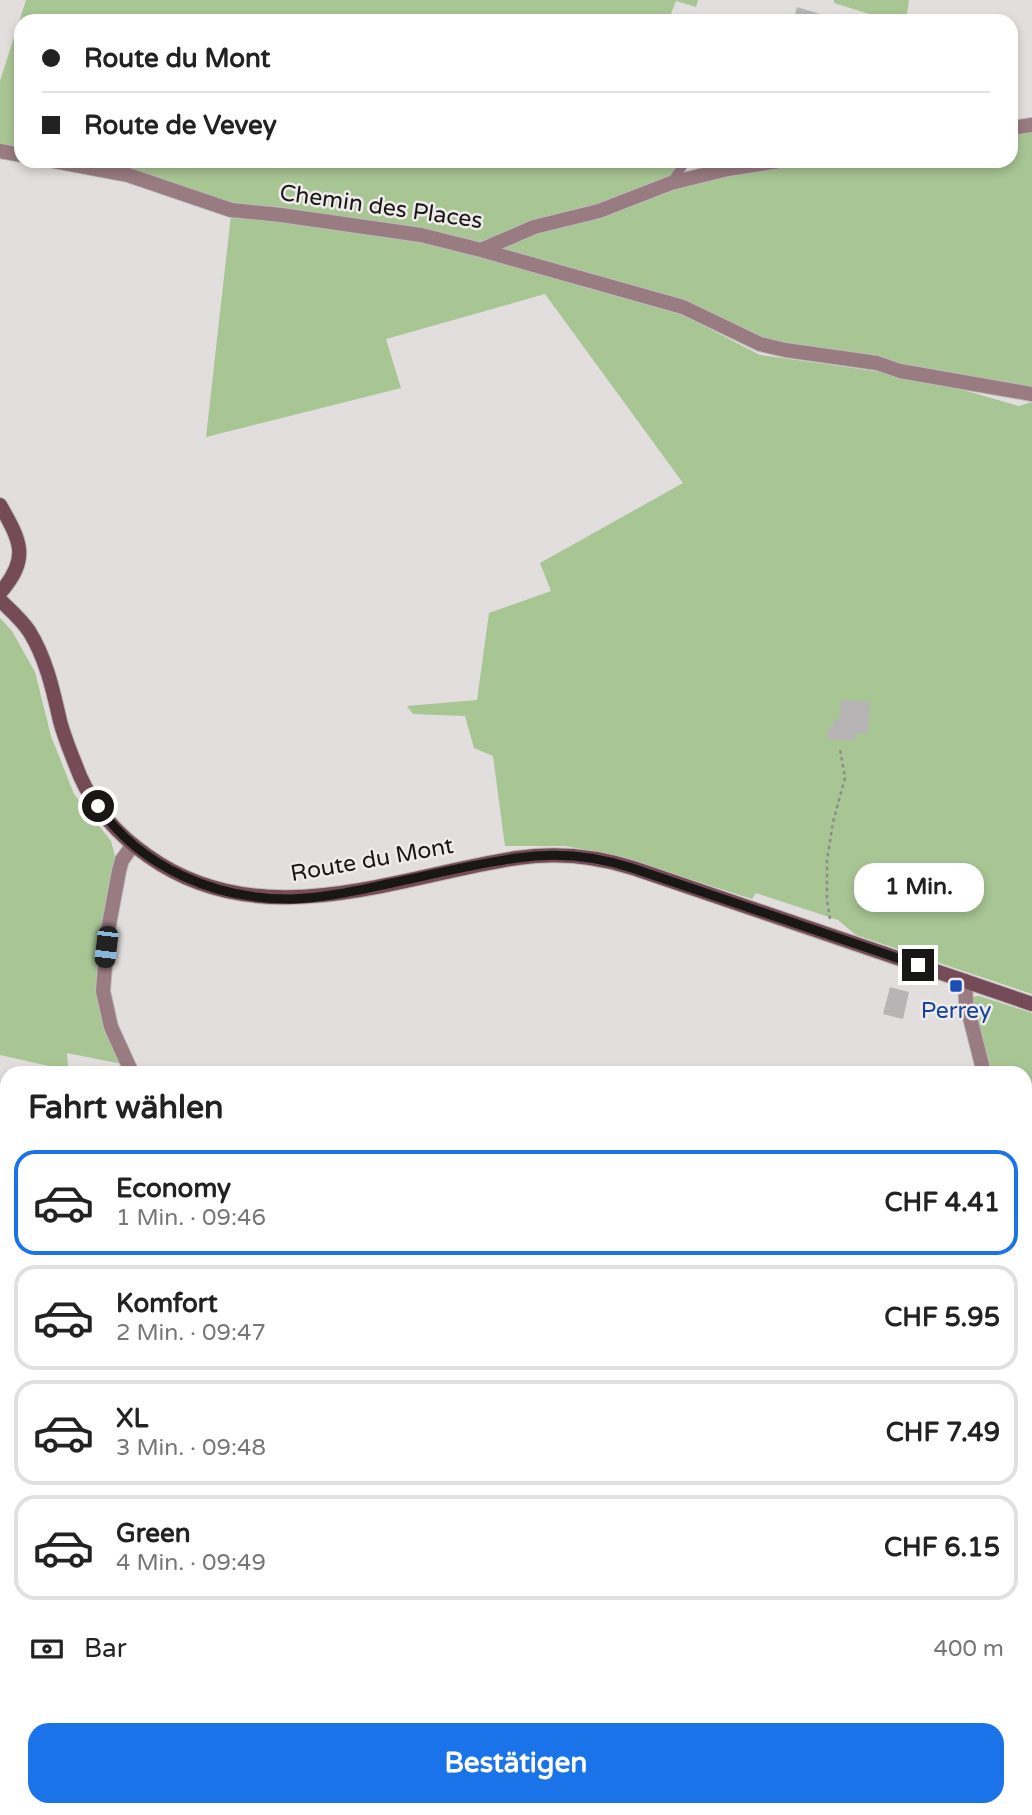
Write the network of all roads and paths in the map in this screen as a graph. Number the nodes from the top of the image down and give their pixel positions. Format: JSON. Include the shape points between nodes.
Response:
{"nodes":[{"id":1,"x":91,"y":168,"type":"edge"},
{"id":2,"x":681,"y":168,"type":"edge"},
{"id":3,"x":734,"y":168,"type":"edge"},
{"id":4,"x":671,"y":183,"type":"junction"},
{"id":5,"x":481,"y":250,"type":"junction"},
{"id":6,"x":1032,"y":394,"type":"edge"},
{"id":7,"x":0,"y":505,"type":"edge"},
{"id":8,"x":0,"y":593,"type":"edge"},
{"id":9,"x":0,"y":600,"type":"edge"},
{"id":10,"x":840,"y":749,"type":"dead end"},
{"id":11,"x":133,"y":845,"type":"junction"},
{"id":12,"x":832,"y":936,"type":"junction"},
{"id":13,"x":965,"y":981,"type":"junction"},
{"id":14,"x":1032,"y":1004,"type":"edge"},
{"id":15,"x":129,"y":1066,"type":"edge"},
{"id":16,"x":982,"y":1066,"type":"edge"}],
"edges":[{"from":1,"to":5,"type":"street","name":"Chemin des Places","via":[[128,175],[230,211],[421,235]]},
{"from":2,"to":4,"type":"lane"},
{"from":3,"to":4,"type":"street","name":"Chemin des Places"},
{"from":4,"to":5,"type":"street","name":"Chemin des Places","via":[[599,211],[534,227]]},
{"from":5,"to":6,"type":"street","via":[[683,307],[760,344]]},
{"from":7,"to":8,"type":"main road","via":[[16,535],[19,559],[14,576]]},
{"from":9,"to":11,"type":"main road","name":"Route du Mont","via":[[23,624],[40,653],[85,787]]},
{"from":10,"to":12,"type":"path","via":[[845,778],[827,860]]},
{"from":11,"to":12,"type":"main road","name":"Route du Mont","via":[[196,882],[239,894],[279,898],[328,896],[533,855],[591,858]]},
{"from":11,"to":15,"type":"street","via":[[119,871],[102,980],[111,1027]]},
{"from":12,"to":13,"type":"main road","name":"Route du Mont"},
{"from":13,"to":14,"type":"main road","name":"Route du Mont"},
{"from":13,"to":16,"type":"street"}]}
